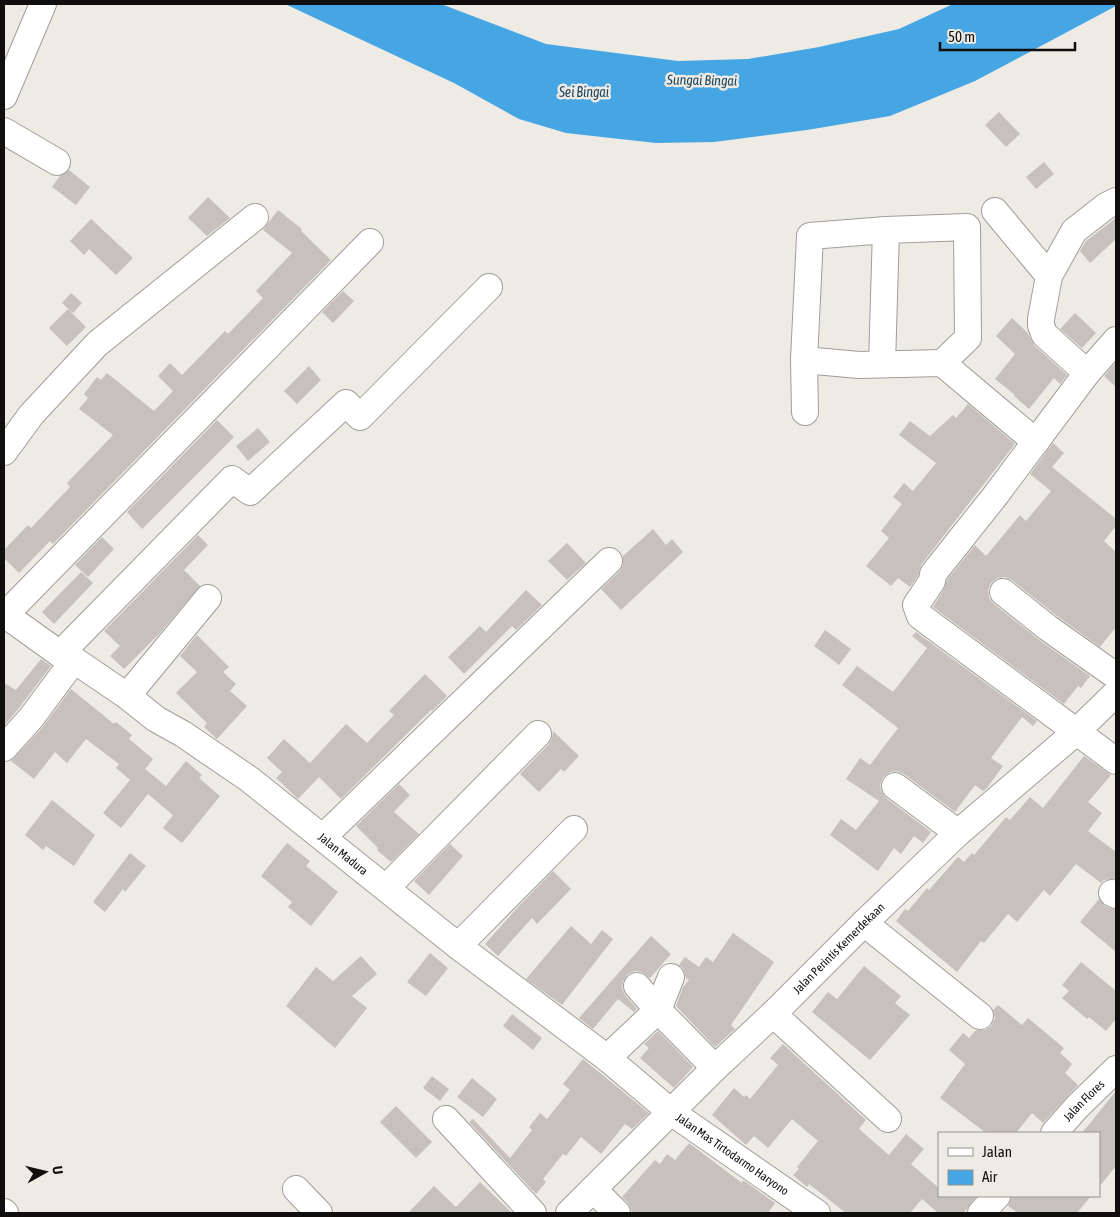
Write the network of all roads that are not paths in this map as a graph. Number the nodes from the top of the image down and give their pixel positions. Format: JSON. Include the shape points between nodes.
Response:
{"nodes":[{"id":1,"x":43,"y":4,"type":"edge"},
{"id":2,"x":4,"y":96,"type":"edge"},
{"id":3,"x":4,"y":131,"type":"edge"},
{"id":4,"x":57,"y":162,"type":"dead end"},
{"id":5,"x":1116,"y":201,"type":"edge"},
{"id":6,"x":995,"y":211,"type":"dead end"},
{"id":7,"x":255,"y":217,"type":"dead end"},
{"id":8,"x":886,"y":230,"type":"junction"},
{"id":9,"x":370,"y":242,"type":"dead end"},
{"id":10,"x":1050,"y":276,"type":"junction"},
{"id":11,"x":490,"y":287,"type":"dead end"},
{"id":12,"x":1116,"y":340,"type":"edge"},
{"id":13,"x":804,"y":360,"type":"junction"},
{"id":14,"x":942,"y":363,"type":"junction"},
{"id":15,"x":882,"y":364,"type":"junction"},
{"id":16,"x":1087,"y":373,"type":"junction"},
{"id":17,"x":805,"y":412,"type":"dead end"},
{"id":18,"x":1036,"y":442,"type":"junction"},
{"id":19,"x":4,"y":452,"type":"edge"},
{"id":20,"x":609,"y":561,"type":"dead end"},
{"id":21,"x":1003,"y":592,"type":"dead end"},
{"id":22,"x":208,"y":598,"type":"dead end"},
{"id":23,"x":4,"y":615,"type":"edge"},
{"id":24,"x":67,"y":657,"type":"junction"},
{"id":25,"x":1116,"y":676,"type":"edge"},
{"id":26,"x":1116,"y":693,"type":"edge"},
{"id":27,"x":127,"y":696,"type":"junction"},
{"id":28,"x":1076,"y":732,"type":"junction"},
{"id":29,"x":538,"y":734,"type":"dead end"},
{"id":30,"x":4,"y":748,"type":"edge"},
{"id":31,"x":1116,"y":761,"type":"edge"},
{"id":32,"x":895,"y":786,"type":"dead end"},
{"id":33,"x":574,"y":829,"type":"dead end"},
{"id":34,"x":958,"y":833,"type":"junction"},
{"id":35,"x":323,"y":837,"type":"junction"},
{"id":36,"x":386,"y":888,"type":"junction"},
{"id":37,"x":864,"y":923,"type":"junction"},
{"id":38,"x":458,"y":946,"type":"junction"},
{"id":39,"x":671,"y":978,"type":"dead end"},
{"id":40,"x":637,"y":986,"type":"dead end"},
{"id":41,"x":658,"y":1010,"type":"junction"},
{"id":42,"x":773,"y":1014,"type":"junction"},
{"id":43,"x":980,"y":1016,"type":"dead end"},
{"id":44,"x":607,"y":1058,"type":"junction"},
{"id":45,"x":715,"y":1068,"type":"junction"},
{"id":46,"x":1116,"y":1070,"type":"edge"},
{"id":47,"x":671,"y":1112,"type":"junction"},
{"id":48,"x":446,"y":1119,"type":"dead end"},
{"id":49,"x":888,"y":1119,"type":"dead end"},
{"id":50,"x":1055,"y":1132,"type":"edge"},
{"id":51,"x":593,"y":1189,"type":"junction"},
{"id":52,"x":296,"y":1190,"type":"dead end"},
{"id":53,"x":996,"y":1197,"type":"edge"},
{"id":54,"x":319,"y":1213,"type":"edge"},
{"id":55,"x":533,"y":1213,"type":"edge"},
{"id":56,"x":569,"y":1213,"type":"edge"},
{"id":57,"x":617,"y":1213,"type":"edge"},
{"id":58,"x":817,"y":1213,"type":"edge"},
{"id":59,"x":981,"y":1213,"type":"edge"}],
"edges":[{"from":1,"to":2,"type":"street"},
{"from":3,"to":4,"type":"street"},
{"from":5,"to":10,"type":"street","via":[[1074,231]]},
{"from":6,"to":10,"type":"street"},
{"from":7,"to":19,"type":"street","via":[[97,344],[31,415]]},
{"from":8,"to":13,"type":"street","via":[[810,236]]},
{"from":8,"to":14,"type":"street","via":[[967,227],[968,338]]},
{"from":8,"to":15,"type":"street"},
{"from":9,"to":23,"type":"street"},
{"from":10,"to":16,"type":"street","via":[[1041,319],[1044,334]]},
{"from":11,"to":24,"type":"street","via":[[360,416],[346,403],[250,492],[232,478]]},
{"from":12,"to":16,"type":"street"},
{"from":13,"to":15,"type":"street"},
{"from":13,"to":17,"type":"street"},
{"from":14,"to":15,"type":"street"},
{"from":14,"to":18,"type":"street"},
{"from":16,"to":18,"type":"street"},
{"from":18,"to":28,"type":"street","via":[[933,574],[932,581],[916,604],[920,616]]},
{"from":20,"to":35,"type":"street"},
{"from":21,"to":25,"type":"street"},
{"from":22,"to":27,"type":"street"},
{"from":23,"to":24,"type":"street","name":"Jalan Madura"},
{"from":24,"to":27,"type":"street","name":"Jalan Madura"},
{"from":24,"to":30,"type":"street","via":[[31,718]]},
{"from":26,"to":28,"type":"street","name":"Jalan Perintis Kemerdekaan"},
{"from":27,"to":35,"type":"street","name":"Jalan Madura","via":[[156,719],[249,779]]},
{"from":28,"to":31,"type":"street"},
{"from":28,"to":34,"type":"street","name":"Jalan Perintis Kemerdekaan"},
{"from":29,"to":36,"type":"street"},
{"from":32,"to":34,"type":"street"},
{"from":33,"to":38,"type":"street"},
{"from":34,"to":37,"type":"street","name":"Jalan Perintis Kemerdekaan"},
{"from":35,"to":36,"type":"street","name":"Jalan Madura"},
{"from":36,"to":38,"type":"street","name":"Jalan Madura"},
{"from":37,"to":42,"type":"street","name":"Jalan Perintis Kemerdekaan"},
{"from":37,"to":43,"type":"street"},
{"from":38,"to":44,"type":"street","name":"Jalan Madura"},
{"from":39,"to":41,"type":"street"},
{"from":40,"to":41,"type":"street"},
{"from":41,"to":44,"type":"street"},
{"from":41,"to":45,"type":"street"},
{"from":42,"to":45,"type":"street","name":"Jalan Perintis Kemerdekaan"},
{"from":42,"to":49,"type":"street"},
{"from":44,"to":47,"type":"street","name":"Jalan Madura"},
{"from":45,"to":47,"type":"street","name":"Jalan Perintis Kemerdekaan"},
{"from":46,"to":50,"type":"street","name":"Jalan Flores"},
{"from":47,"to":51,"type":"street","name":"Jalan Perintis Kemerdekaan"},
{"from":47,"to":58,"type":"street","name":"Jalan Mas Tirtodarmo Haryono"},
{"from":48,"to":55,"type":"street"},
{"from":51,"to":56,"type":"street","name":"Jalan Perintis Kemerdekaan"},
{"from":51,"to":57,"type":"street"},
{"from":52,"to":54,"type":"street"},
{"from":53,"to":59,"type":"street"}]}
